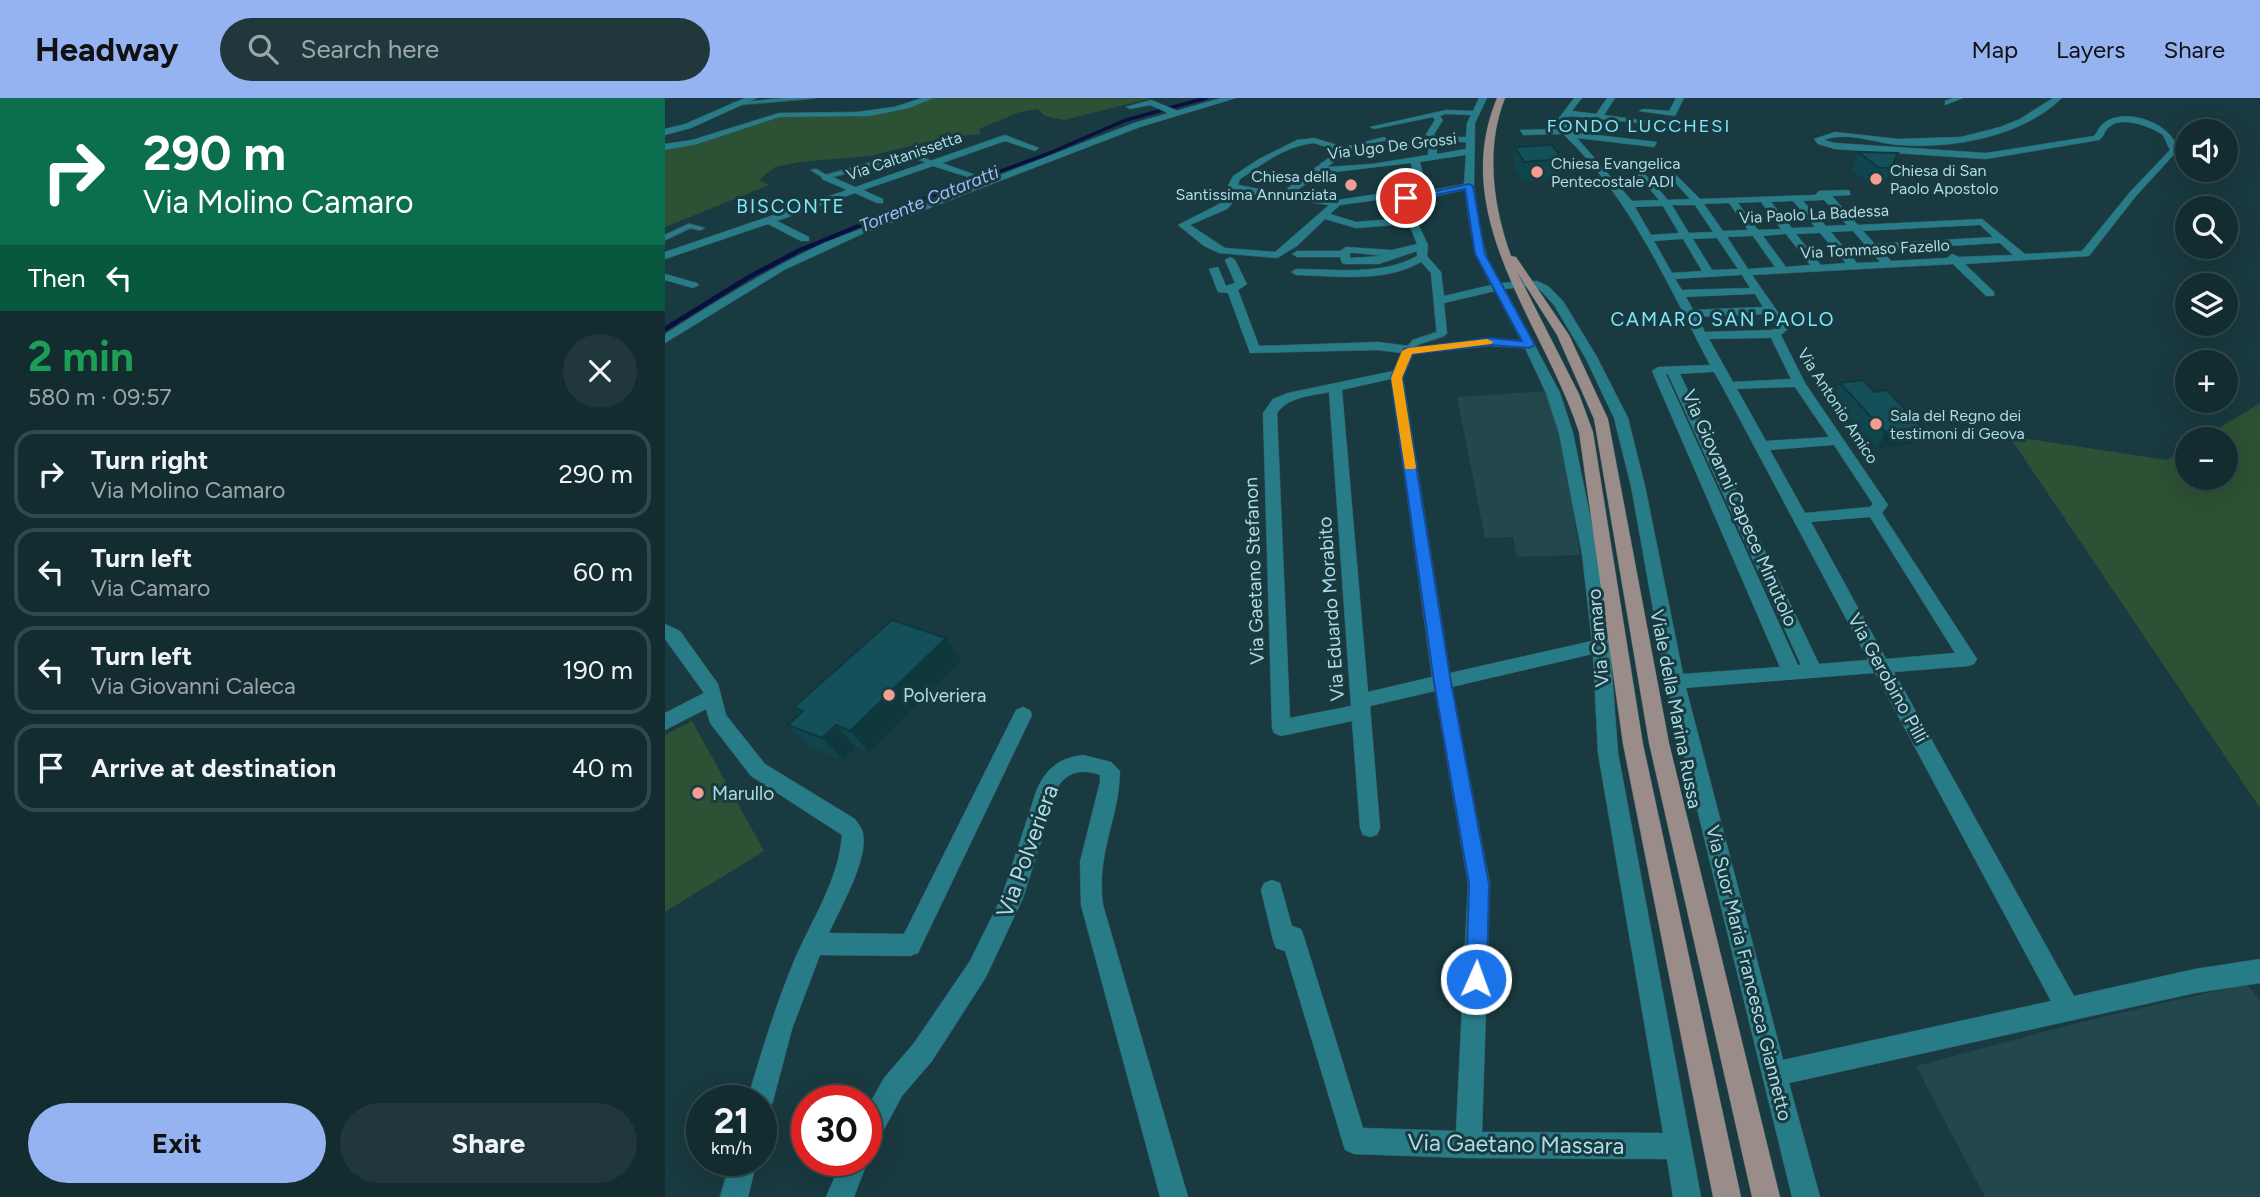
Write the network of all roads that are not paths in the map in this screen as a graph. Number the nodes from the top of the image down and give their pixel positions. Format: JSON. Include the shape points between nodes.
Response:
{"nodes":[{"id":1,"x":753,"y":98,"type":"edge"},
{"id":2,"x":812,"y":98,"type":"edge"},
{"id":3,"x":929,"y":98,"type":"edge"},
{"id":4,"x":1231,"y":98,"type":"edge"},
{"id":5,"x":1483,"y":98,"type":"edge"},
{"id":6,"x":1500,"y":98,"type":"edge"},
{"id":7,"x":1578,"y":98,"type":"edge"},
{"id":8,"x":1611,"y":98,"type":"edge"},
{"id":9,"x":1680,"y":98,"type":"edge"},
{"id":10,"x":1959,"y":98,"type":"edge"},
{"id":11,"x":2058,"y":98,"type":"edge"},
{"id":12,"x":736,"y":103,"type":"junction"},
{"id":13,"x":1948,"y":103,"type":"dead end"},
{"id":14,"x":1130,"y":107,"type":"dead end"},
{"id":15,"x":1605,"y":107,"type":"junction"},
{"id":16,"x":1618,"y":108,"type":"dead end"},
{"id":17,"x":1168,"y":109,"type":"junction"},
{"id":18,"x":1632,"y":110,"type":"dead end"},
{"id":19,"x":1474,"y":113,"type":"junction"},
{"id":20,"x":1567,"y":113,"type":"junction"},
{"id":21,"x":1435,"y":115,"type":"junction"},
{"id":22,"x":1598,"y":117,"type":"junction"},
{"id":23,"x":1657,"y":123,"type":"dead end"},
{"id":24,"x":1592,"y":126,"type":"junction"},
{"id":25,"x":1374,"y":127,"type":"dead end"},
{"id":26,"x":665,"y":132,"type":"edge"},
{"id":27,"x":1523,"y":132,"type":"dead end"},
{"id":28,"x":1566,"y":132,"type":"junction"},
{"id":29,"x":1660,"y":134,"type":"dead end"},
{"id":30,"x":1585,"y":136,"type":"junction"},
{"id":31,"x":1433,"y":139,"type":"junction"},
{"id":32,"x":1472,"y":139,"type":"junction"},
{"id":33,"x":1384,"y":140,"type":"dead end"},
{"id":34,"x":1654,"y":144,"type":"dead end"},
{"id":35,"x":665,"y":147,"type":"edge"},
{"id":36,"x":1035,"y":148,"type":"dead end"},
{"id":37,"x":1344,"y":150,"type":"junction"},
{"id":38,"x":1472,"y":151,"type":"junction"},
{"id":39,"x":1432,"y":158,"type":"junction"},
{"id":40,"x":1415,"y":160,"type":"junction"},
{"id":41,"x":1330,"y":161,"type":"junction"},
{"id":42,"x":933,"y":163,"type":"junction"},
{"id":43,"x":814,"y":170,"type":"dead end"},
{"id":44,"x":1375,"y":170,"type":"junction"},
{"id":45,"x":1316,"y":171,"type":"junction"},
{"id":46,"x":1643,"y":175,"type":"dead end"},
{"id":47,"x":825,"y":177,"type":"junction"},
{"id":48,"x":1676,"y":178,"type":"dead end"},
{"id":49,"x":981,"y":180,"type":"junction"},
{"id":50,"x":1469,"y":186,"type":"junction"},
{"id":51,"x":856,"y":190,"type":"junction"},
{"id":52,"x":1239,"y":190,"type":"junction"},
{"id":53,"x":1847,"y":193,"type":"dead end"},
{"id":54,"x":1283,"y":196,"type":"junction"},
{"id":55,"x":1423,"y":196,"type":"junction"},
{"id":56,"x":1402,"y":197,"type":"junction"},
{"id":57,"x":1796,"y":198,"type":"junction"},
{"id":58,"x":1764,"y":200,"type":"junction"},
{"id":59,"x":880,"y":201,"type":"dead end"},
{"id":60,"x":1697,"y":201,"type":"junction"},
{"id":61,"x":1732,"y":201,"type":"junction"},
{"id":62,"x":1337,"y":203,"type":"junction"},
{"id":63,"x":1666,"y":203,"type":"junction"},
{"id":64,"x":1629,"y":204,"type":"junction"},
{"id":65,"x":1325,"y":216,"type":"junction"},
{"id":66,"x":768,"y":220,"type":"junction"},
{"id":67,"x":1412,"y":221,"type":"junction"},
{"id":68,"x":1920,"y":225,"type":"junction"},
{"id":69,"x":701,"y":228,"type":"dead end"},
{"id":70,"x":1855,"y":228,"type":"junction"},
{"id":71,"x":1823,"y":230,"type":"junction"},
{"id":72,"x":1789,"y":231,"type":"junction"},
{"id":73,"x":1756,"y":233,"type":"junction"},
{"id":74,"x":1720,"y":234,"type":"junction"},
{"id":75,"x":1686,"y":236,"type":"junction"},
{"id":76,"x":665,"y":238,"type":"edge"},
{"id":77,"x":1647,"y":238,"type":"junction"},
{"id":78,"x":805,"y":239,"type":"dead end"},
{"id":79,"x":2003,"y":240,"type":"junction"},
{"id":80,"x":1938,"y":243,"type":"junction"},
{"id":81,"x":1872,"y":247,"type":"junction"},
{"id":82,"x":1422,"y":251,"type":"junction"},
{"id":83,"x":1297,"y":254,"type":"dead end"},
{"id":84,"x":665,"y":256,"type":"edge"},
{"id":85,"x":2023,"y":258,"type":"junction"},
{"id":86,"x":1230,"y":260,"type":"dead end"},
{"id":87,"x":1956,"y":261,"type":"junction"},
{"id":88,"x":1888,"y":264,"type":"junction"},
{"id":89,"x":1854,"y":266,"type":"junction"},
{"id":90,"x":1818,"y":268,"type":"junction"},
{"id":91,"x":1214,"y":269,"type":"dead end"},
{"id":92,"x":1387,"y":270,"type":"junction"},
{"id":93,"x":1783,"y":270,"type":"junction"},
{"id":94,"x":1296,"y":272,"type":"dead end"},
{"id":95,"x":1436,"y":272,"type":"junction"},
{"id":96,"x":1745,"y":272,"type":"junction"},
{"id":97,"x":1709,"y":274,"type":"junction"},
{"id":98,"x":1668,"y":276,"type":"junction"},
{"id":99,"x":665,"y":277,"type":"edge"},
{"id":100,"x":693,"y":285,"type":"dead end"},
{"id":101,"x":1515,"y":285,"type":"junction"},
{"id":102,"x":1232,"y":289,"type":"junction"},
{"id":103,"x":1758,"y":290,"type":"junction"},
{"id":104,"x":1678,"y":294,"type":"junction"},
{"id":105,"x":1990,"y":294,"type":"dead end"},
{"id":106,"x":1437,"y":301,"type":"junction"},
{"id":107,"x":1771,"y":310,"type":"junction"},
{"id":108,"x":1688,"y":314,"type":"junction"},
{"id":109,"x":1441,"y":334,"type":"joint"},
{"id":110,"x":1775,"y":334,"type":"junction"},
{"id":111,"x":1700,"y":336,"type":"junction"},
{"id":112,"x":665,"y":339,"type":"edge"},
{"id":113,"x":1529,"y":345,"type":"junction"},
{"id":114,"x":1408,"y":351,"type":"junction"},
{"id":115,"x":1717,"y":368,"type":"junction"},
{"id":116,"x":1672,"y":370,"type":"junction"},
{"id":117,"x":1394,"y":376,"type":"junction"},
{"id":118,"x":1798,"y":383,"type":"junction"},
{"id":119,"x":1728,"y":386,"type":"junction"},
{"id":120,"x":1335,"y":387,"type":"junction"},
{"id":121,"x":1838,"y":441,"type":"junction"},
{"id":122,"x":1761,"y":446,"type":"junction"},
{"id":123,"x":1874,"y":512,"type":"junction"},
{"id":124,"x":1800,"y":518,"type":"junction"},
{"id":125,"x":665,"y":630,"type":"edge"},
{"id":126,"x":1601,"y":646,"type":"junction"},
{"id":127,"x":1882,"y":666,"type":"junction"},
{"id":128,"x":1813,"y":671,"type":"junction"},
{"id":129,"x":1791,"y":673,"type":"junction"},
{"id":130,"x":1443,"y":682,"type":"junction"},
{"id":131,"x":1675,"y":682,"type":"junction"},
{"id":132,"x":713,"y":697,"type":"junction"},
{"id":133,"x":1360,"y":706,"type":"junction"},
{"id":134,"x":1023,"y":715,"type":"dead end"},
{"id":135,"x":665,"y":722,"type":"edge"},
{"id":136,"x":1370,"y":828,"type":"dead end"},
{"id":137,"x":1272,"y":890,"type":"dead end"},
{"id":138,"x":813,"y":944,"type":"junction"},
{"id":139,"x":2260,"y":971,"type":"edge"},
{"id":140,"x":2068,"y":1009,"type":"junction"},
{"id":141,"x":1775,"y":1074,"type":"junction"},
{"id":142,"x":764,"y":1085,"type":"edge"},
{"id":143,"x":882,"y":1107,"type":"edge"},
{"id":144,"x":1468,"y":1145,"type":"junction"},
{"id":145,"x":1678,"y":1146,"type":"junction"},
{"id":146,"x":740,"y":1176,"type":"edge"},
{"id":147,"x":849,"y":1176,"type":"edge"},
{"id":148,"x":734,"y":1197,"type":"edge"},
{"id":149,"x":840,"y":1197,"type":"edge"},
{"id":150,"x":1174,"y":1197,"type":"edge"},
{"id":151,"x":1687,"y":1197,"type":"edge"},
{"id":152,"x":1727,"y":1197,"type":"edge"},
{"id":153,"x":1766,"y":1197,"type":"edge"},
{"id":154,"x":1806,"y":1197,"type":"edge"}],
"edges":[{"from":1,"to":12,"type":"street"},
{"from":2,"to":12,"type":"street"},
{"from":3,"to":35,"type":"street","via":[[842,116],[785,114]]},
{"from":4,"to":17,"type":"street"},
{"from":5,"to":19,"type":"street","name":"Via Camaro"},
{"from":6,"to":101,"type":"main road","name":"Viale della Marina Russa","via":[[1490,129],[1490,166],[1497,232]]},
{"from":7,"to":20,"type":"street"},
{"from":8,"to":15,"type":"street"},
{"from":9,"to":18,"type":"street","via":[[1672,114]]},
{"from":10,"to":13,"type":"street"},
{"from":11,"to":85,"type":"street","name":"Via Tommaso Fazello","via":[[2032,117],[1968,138],[1905,142],[1831,134],[1818,139],[1835,146],[1986,156],[2096,138],[2108,123],[2118,121],[2144,123],[2172,139],[2174,150],[2085,254]]},
{"from":12,"to":26,"type":"street","via":[[701,122]]},
{"from":14,"to":17,"type":"street","via":[[1151,102]]},
{"from":15,"to":16,"type":"street"},
{"from":15,"to":22,"type":"street"},
{"from":17,"to":49,"type":"street"},
{"from":19,"to":21,"type":"street"},
{"from":19,"to":32,"type":"street","name":"Via Camaro"},
{"from":20,"to":22,"type":"street"},
{"from":20,"to":28,"type":"street","via":[[1562,122]]},
{"from":21,"to":25,"type":"street"},
{"from":21,"to":31,"type":"street","via":[[1439,120],[1430,134]]},
{"from":22,"to":23,"type":"street"},
{"from":22,"to":24,"type":"street"},
{"from":24,"to":29,"type":"street"},
{"from":24,"to":30,"type":"street"},
{"from":27,"to":28,"type":"street"},
{"from":28,"to":30,"type":"street"},
{"from":28,"to":64,"type":"street","name":"Via Gerobino Pilli"},
{"from":30,"to":34,"type":"street"},
{"from":31,"to":32,"type":"street"},
{"from":31,"to":39,"type":"street"},
{"from":32,"to":38,"type":"street","name":"Via Camaro"},
{"from":33,"to":37,"type":"street","via":[[1356,143]]},
{"from":36,"to":42,"type":"street","name":"Via Caltanissetta","via":[[1005,138]]},
{"from":37,"to":41,"type":"street"},
{"from":37,"to":52,"type":"street","via":[[1320,140],[1293,143],[1236,178],[1233,186]]},
{"from":38,"to":39,"type":"street","name":"Via Ugo De Grossi"},
{"from":38,"to":50,"type":"street","name":"Via Camaro"},
{"from":39,"to":40,"type":"street","name":"Via Ugo De Grossi"},
{"from":40,"to":44,"type":"street","name":"Via Ugo De Grossi"},
{"from":40,"to":55,"type":"street"},
{"from":41,"to":44,"type":"street"},
{"from":41,"to":45,"type":"street"},
{"from":42,"to":47,"type":"street","via":[[909,155]]},
{"from":42,"to":49,"type":"street"},
{"from":42,"to":51,"type":"street","name":"Via Caltanissetta"},
{"from":43,"to":47,"type":"street"},
{"from":44,"to":45,"type":"street","name":"Via Ugo De Grossi"},
{"from":44,"to":56,"type":"street"},
{"from":45,"to":54,"type":"street"},
{"from":46,"to":63,"type":"street"},
{"from":47,"to":51,"type":"street"},
{"from":48,"to":60,"type":"street","name":"Via Antonio Amico"},
{"from":49,"to":112,"type":"street","via":[[801,257]]},
{"from":50,"to":55,"type":"street"},
{"from":50,"to":101,"type":"street","name":"Via Camaro","via":[[1480,254]]},
{"from":51,"to":59,"type":"street"},
{"from":51,"to":66,"type":"street","name":"Via Caltanissetta"},
{"from":52,"to":54,"type":"street"},
{"from":52,"to":65,"type":"street","via":[[1230,202],[1183,225],[1223,251],[1266,256],[1277,255]]},
{"from":53,"to":60,"type":"street"},
{"from":54,"to":62,"type":"street"},
{"from":55,"to":56,"type":"street"},
{"from":56,"to":62,"type":"street"},
{"from":56,"to":67,"type":"street"},
{"from":57,"to":58,"type":"street"},
{"from":57,"to":70,"type":"street","via":[[1827,197]]},
{"from":57,"to":71,"type":"street"},
{"from":58,"to":61,"type":"street"},
{"from":58,"to":72,"type":"street"},
{"from":60,"to":61,"type":"street"},
{"from":60,"to":63,"type":"street"},
{"from":60,"to":74,"type":"street","name":"Via Antonio Amico"},
{"from":61,"to":73,"type":"street"},
{"from":62,"to":65,"type":"street"},
{"from":63,"to":64,"type":"street"},
{"from":63,"to":75,"type":"street"},
{"from":64,"to":77,"type":"street","name":"Via Gerobino Pilli"},
{"from":65,"to":67,"type":"street","via":[[1356,225]]},
{"from":66,"to":78,"type":"street"},
{"from":66,"to":84,"type":"street","name":"Via Caltanissetta"},
{"from":67,"to":82,"type":"street"},
{"from":68,"to":70,"type":"street","name":"Via Paolo La Badessa"},
{"from":68,"to":79,"type":"street","name":"Via Paolo La Badessa","via":[[1982,222]]},
{"from":68,"to":80,"type":"street"},
{"from":69,"to":76,"type":"street","via":[[689,226]]},
{"from":70,"to":71,"type":"street","name":"Via Paolo La Badessa"},
{"from":70,"to":81,"type":"street"},
{"from":71,"to":72,"type":"street","name":"Via Paolo La Badessa"},
{"from":71,"to":89,"type":"street"},
{"from":72,"to":73,"type":"street","name":"Via Paolo La Badessa"},
{"from":72,"to":90,"type":"street"},
{"from":73,"to":74,"type":"street","name":"Via Paolo La Badessa"},
{"from":73,"to":93,"type":"street"},
{"from":74,"to":75,"type":"street","name":"Via Paolo La Badessa"},
{"from":74,"to":96,"type":"street","name":"Via Antonio Amico"},
{"from":75,"to":77,"type":"street","name":"Via Paolo La Badessa"},
{"from":75,"to":97,"type":"street"},
{"from":77,"to":98,"type":"street","name":"Via Gerobino Pilli"},
{"from":79,"to":80,"type":"street"},
{"from":79,"to":85,"type":"street"},
{"from":80,"to":81,"type":"street"},
{"from":80,"to":87,"type":"street"},
{"from":81,"to":88,"type":"street"},
{"from":82,"to":83,"type":"street","via":[[1379,261]]},
{"from":82,"to":92,"type":"street","via":[[1409,265]]},
{"from":82,"to":95,"type":"street"},
{"from":85,"to":87,"type":"street","name":"Via Tommaso Fazello"},
{"from":86,"to":102,"type":"street","via":[[1241,284]]},
{"from":87,"to":88,"type":"street","name":"Via Tommaso Fazello"},
{"from":87,"to":105,"type":"street"},
{"from":88,"to":89,"type":"street","name":"Via Tommaso Fazello"},
{"from":89,"to":90,"type":"street","name":"Via Tommaso Fazello"},
{"from":90,"to":93,"type":"street","name":"Via Tommaso Fazello"},
{"from":91,"to":102,"type":"street","via":[[1222,290]]},
{"from":92,"to":94,"type":"street"},
{"from":92,"to":95,"type":"street"},
{"from":93,"to":96,"type":"street","name":"Via Tommaso Fazello"},
{"from":95,"to":106,"type":"street"},
{"from":96,"to":97,"type":"street","name":"Via Tommaso Fazello"},
{"from":96,"to":103,"type":"street","name":"Via Antonio Amico"},
{"from":97,"to":98,"type":"street","name":"Via Tommaso Fazello"},
{"from":98,"to":104,"type":"street","name":"Via Gerobino Pilli"},
{"from":99,"to":100,"type":"street"},
{"from":101,"to":106,"type":"street"},
{"from":101,"to":113,"type":"street","name":"Via Camaro"},
{"from":101,"to":131,"type":"street","name":"Via Suor Maria Francesca Giannetto","via":[[1544,288],[1559,303],[1621,418]]},
{"from":101,"to":152,"type":"main road","name":"Viale della Marina Russa","via":[[1571,392],[1586,432],[1633,744]]},
{"from":101,"to":153,"type":"main road","name":"Viale della Marina Russa","via":[[1589,388],[1604,432],[1659,743]]},
{"from":102,"to":114,"type":"street","via":[[1254,350],[1378,346]]},
{"from":103,"to":104,"type":"street"},
{"from":103,"to":107,"type":"street","name":"Via Antonio Amico"},
{"from":104,"to":108,"type":"street","name":"Via Gerobino Pilli"},
{"from":106,"to":109,"type":"street"},
{"from":107,"to":108,"type":"street"},
{"from":107,"to":110,"type":"street","name":"Via Antonio Amico","via":[[1783,328]]},
{"from":108,"to":111,"type":"street","name":"Via Gerobino Pilli"},
{"from":109,"to":114,"type":"street","via":[[1416,342]]},
{"from":110,"to":111,"type":"street"},
{"from":110,"to":118,"type":"street","name":"Via Antonio Amico"},
{"from":111,"to":115,"type":"street","name":"Via Gerobino Pilli"},
{"from":113,"to":114,"type":"street","via":[[1490,342]]},
{"from":113,"to":126,"type":"street","name":"Via Camaro","via":[[1566,433],[1590,554]]},
{"from":114,"to":117,"type":"street"},
{"from":115,"to":116,"type":"street","name":"Via Giovanni Capece Minutolo"},
{"from":115,"to":119,"type":"street","name":"Via Gerobino Pilli"},
{"from":116,"to":128,"type":"street","name":"Via Giovanni Capece Minutolo"},
{"from":116,"to":129,"type":"street","name":"Via Giovanni Capece Minutolo","via":[[1658,371]]},
{"from":117,"to":120,"type":"street"},
{"from":117,"to":130,"type":"street"},
{"from":118,"to":119,"type":"street"},
{"from":118,"to":121,"type":"street","name":"Via Antonio Amico"},
{"from":119,"to":122,"type":"street","name":"Via Gerobino Pilli"},
{"from":120,"to":133,"type":"street","name":"Via Eduardo Morabito"},
{"from":120,"to":133,"type":"street","name":"Via Gaetano Stefanon","via":[[1284,399],[1270,413],[1281,728]]},
{"from":121,"to":122,"type":"street"},
{"from":121,"to":123,"type":"street","name":"Via Antonio Amico","via":[[1881,505]]},
{"from":122,"to":124,"type":"street","name":"Via Gerobino Pilli"},
{"from":123,"to":124,"type":"street"},
{"from":123,"to":127,"type":"street","name":"Via Antonio Amico","via":[[1968,659]]},
{"from":124,"to":127,"type":"street","name":"Via Gerobino Pilli"},
{"from":125,"to":132,"type":"street","via":[[712,689]]},
{"from":126,"to":130,"type":"street"},
{"from":126,"to":145,"type":"street","name":"Via Camaro","via":[[1608,752]]},
{"from":127,"to":128,"type":"street"},
{"from":127,"to":140,"type":"street","name":"Via Gerobino Pilli"},
{"from":128,"to":129,"type":"street"},
{"from":129,"to":131,"type":"street"},
{"from":130,"to":133,"type":"street"},
{"from":130,"to":144,"type":"street","via":[[1479,884]]},
{"from":131,"to":141,"type":"street","name":"Via Suor Maria Francesca Giannetto"},
{"from":132,"to":135,"type":"street"},
{"from":132,"to":138,"type":"street","via":[[717,718],[758,771],[848,826],[853,834],[846,873]]},
{"from":133,"to":136,"type":"street","name":"Via Eduardo Morabito"},
{"from":134,"to":138,"type":"street","via":[[910,945]]},
{"from":137,"to":144,"type":"street","name":"Via Gaetano Massara","via":[[1284,940],[1293,937],[1354,1141]]},
{"from":138,"to":142,"type":"street","via":[[779,1028]]},
{"from":139,"to":140,"type":"street"},
{"from":140,"to":141,"type":"street"},
{"from":141,"to":154,"type":"street","name":"Via Suor Maria Francesca Giannetto"},
{"from":143,"to":150,"type":"street","name":"Via Polveriera","via":[[978,969],[1012,898],[1055,774],[1079,764],[1102,764],[1110,771],[1110,781],[1091,857],[1091,905]]},
{"from":144,"to":145,"type":"street","name":"Via Gaetano Massara"},
{"from":145,"to":151,"type":"street","name":"Via Camaro"},
{"from":146,"to":148,"type":"street"},
{"from":147,"to":149,"type":"street"}]}
